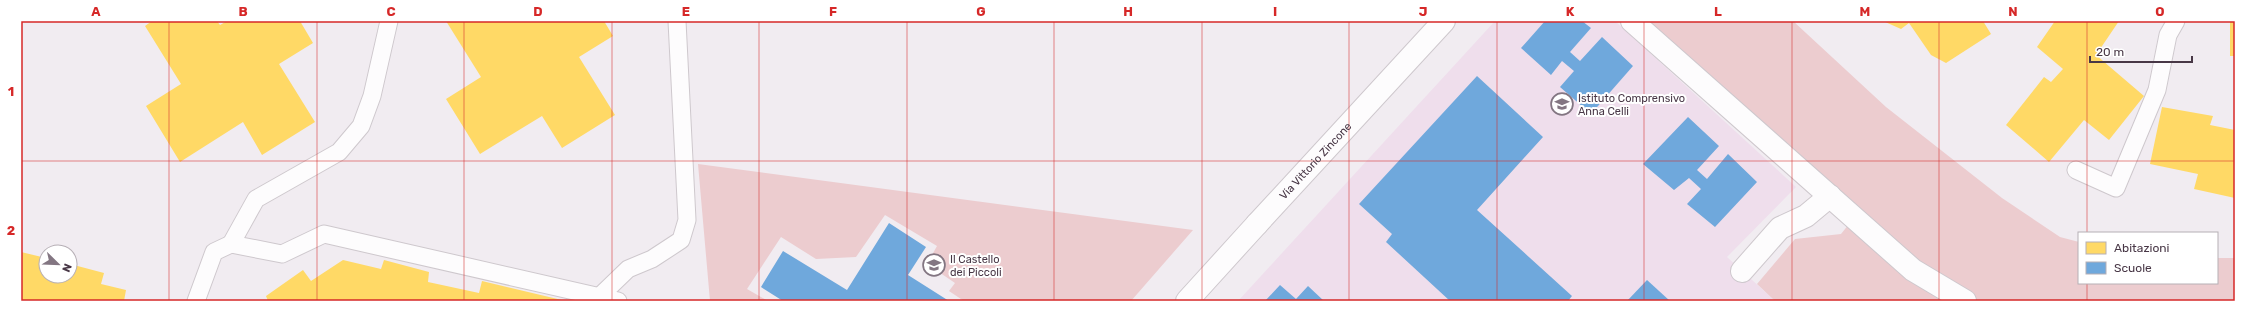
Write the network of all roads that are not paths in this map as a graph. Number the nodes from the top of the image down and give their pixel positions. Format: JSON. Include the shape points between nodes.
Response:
{"nodes":[{"id":1,"x":389,"y":21,"type":"edge"},
{"id":2,"x":677,"y":21,"type":"edge"},
{"id":3,"x":1444,"y":21,"type":"edge"},
{"id":4,"x":1632,"y":21,"type":"edge"},
{"id":5,"x":2176,"y":21,"type":"edge"},
{"id":6,"x":2076,"y":170,"type":"dead end"},
{"id":7,"x":1830,"y":196,"type":"junction"},
{"id":8,"x":231,"y":244,"type":"junction"},
{"id":9,"x":1742,"y":271,"type":"dead end"},
{"id":10,"x":599,"y":297,"type":"junction"},
{"id":11,"x":196,"y":301,"type":"edge"},
{"id":12,"x":618,"y":301,"type":"edge"},
{"id":13,"x":1187,"y":301,"type":"edge"},
{"id":14,"x":1966,"y":301,"type":"edge"}],
"edges":[{"from":1,"to":8,"type":"lane","via":[[372,96],[360,126],[339,152],[256,198]]},
{"from":2,"to":10,"type":"lane","via":[[687,220],[681,240],[652,260],[628,269]]},
{"from":3,"to":13,"type":"street","name":"Via Vittorio Zincone"},
{"from":4,"to":7,"type":"street"},
{"from":5,"to":6,"type":"lane","via":[[2168,35],[2157,90],[2116,188]]},
{"from":7,"to":9,"type":"street","via":[[1806,216],[1780,228]]},
{"from":7,"to":14,"type":"street","via":[[1913,270]]},
{"from":8,"to":10,"type":"lane","via":[[282,254],[324,234]]},
{"from":8,"to":11,"type":"lane","via":[[214,252]]},
{"from":10,"to":12,"type":"lane"}]}
